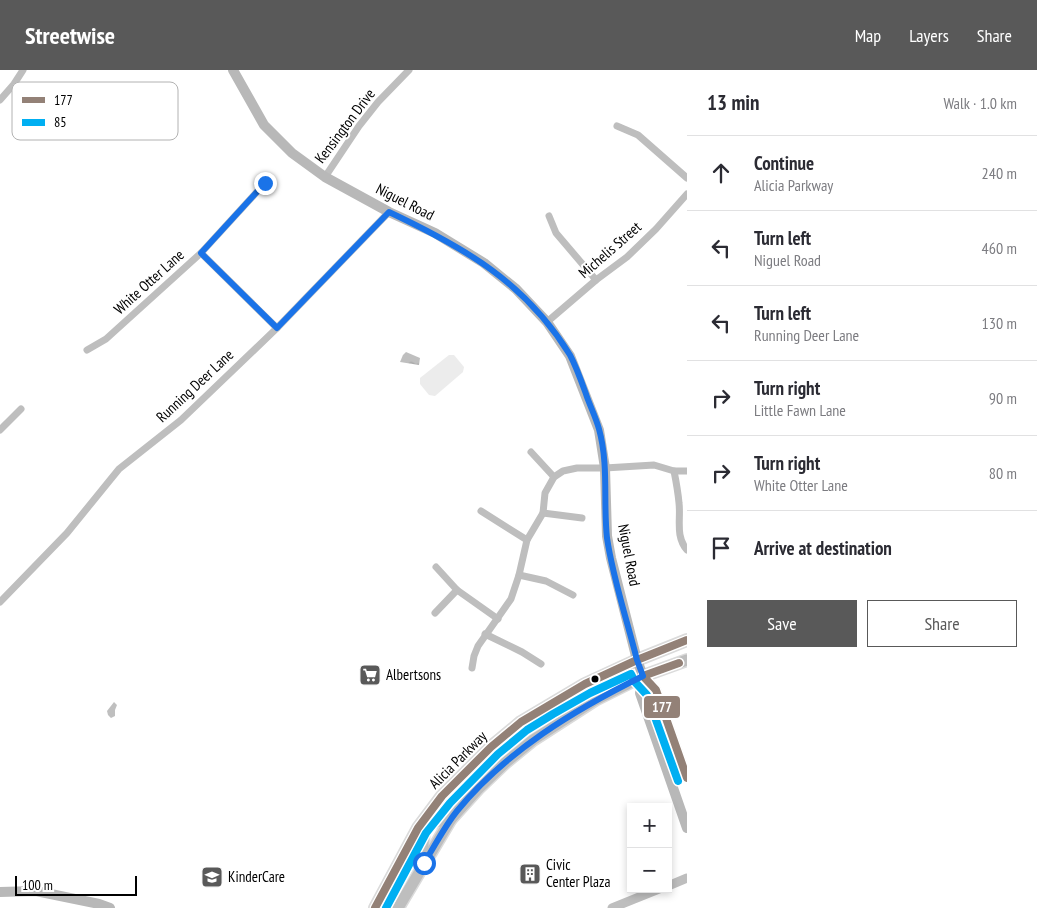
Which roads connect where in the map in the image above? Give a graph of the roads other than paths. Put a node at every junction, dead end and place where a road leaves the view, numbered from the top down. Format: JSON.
{"nodes":[{"id":1,"x":23,"y":70,"type":"edge"},
{"id":2,"x":233,"y":70,"type":"edge"},
{"id":3,"x":409,"y":70,"type":"edge"},
{"id":4,"x":15,"y":82,"type":"edge"},
{"id":5,"x":12,"y":86,"type":"edge"},
{"id":6,"x":0,"y":100,"type":"edge"},
{"id":7,"x":617,"y":126,"type":"dead end"},
{"id":8,"x":325,"y":177,"type":"junction"},
{"id":9,"x":687,"y":178,"type":"edge"},
{"id":10,"x":265,"y":183,"type":"dead end"},
{"id":11,"x":687,"y":194,"type":"edge"},
{"id":12,"x":389,"y":212,"type":"junction"},
{"id":13,"x":549,"y":216,"type":"dead end"},
{"id":14,"x":201,"y":253,"type":"junction"},
{"id":15,"x":596,"y":280,"type":"junction"},
{"id":16,"x":547,"y":322,"type":"junction"},
{"id":17,"x":277,"y":328,"type":"junction"},
{"id":18,"x":87,"y":350,"type":"dead end"},
{"id":19,"x":21,"y":409,"type":"dead end"},
{"id":20,"x":0,"y":430,"type":"edge"},
{"id":21,"x":531,"y":452,"type":"dead end"},
{"id":22,"x":605,"y":468,"type":"junction"},
{"id":23,"x":674,"y":471,"type":"junction"},
{"id":24,"x":687,"y":471,"type":"edge"},
{"id":25,"x":554,"y":476,"type":"junction"},
{"id":26,"x":481,"y":511,"type":"dead end"},
{"id":27,"x":542,"y":513,"type":"junction"},
{"id":28,"x":582,"y":518,"type":"dead end"},
{"id":29,"x":527,"y":540,"type":"junction"},
{"id":30,"x":687,"y":550,"type":"edge"},
{"id":31,"x":436,"y":568,"type":"dead end"},
{"id":32,"x":519,"y":575,"type":"junction"},
{"id":33,"x":457,"y":590,"type":"junction"},
{"id":34,"x":573,"y":595,"type":"dead end"},
{"id":35,"x":0,"y":602,"type":"edge"},
{"id":36,"x":435,"y":613,"type":"dead end"},
{"id":37,"x":498,"y":619,"type":"junction"},
{"id":38,"x":485,"y":634,"type":"junction"},
{"id":39,"x":687,"y":640,"type":"edge"},
{"id":40,"x":637,"y":660,"type":"junction"},
{"id":41,"x":687,"y":660,"type":"edge"},
{"id":42,"x":541,"y":664,"type":"dead end"},
{"id":43,"x":472,"y":668,"type":"dead end"},
{"id":44,"x":643,"y":676,"type":"junction"},
{"id":45,"x":687,"y":778,"type":"edge"},
{"id":46,"x":451,"y":819,"type":"junction"},
{"id":47,"x":422,"y":825,"type":"junction"},
{"id":48,"x":687,"y":828,"type":"edge"},
{"id":49,"x":424,"y":863,"type":"junction"},
{"id":50,"x":687,"y":878,"type":"edge"},
{"id":51,"x":672,"y":884,"type":"edge"},
{"id":52,"x":0,"y":892,"type":"edge"},
{"id":53,"x":649,"y":893,"type":"edge"},
{"id":54,"x":110,"y":908,"type":"edge"},
{"id":55,"x":375,"y":908,"type":"edge"},
{"id":56,"x":398,"y":908,"type":"edge"},
{"id":57,"x":612,"y":908,"type":"edge"}],
"edges":[{"from":1,"to":4,"type":"street"},
{"from":2,"to":8,"type":"main road","name":"Niguel Road"},
{"from":3,"to":8,"type":"street","name":"Kensington Drive"},
{"from":5,"to":6,"type":"street"},
{"from":7,"to":9,"type":"street"},
{"from":8,"to":12,"type":"main road","name":"Niguel Road"},
{"from":10,"to":14,"type":"street","name":"White Otter Lane"},
{"from":11,"to":15,"type":"street","name":"Michelis Street"},
{"from":12,"to":16,"type":"main road","name":"Niguel Road"},
{"from":12,"to":17,"type":"street","name":"Running Deer Lane"},
{"from":13,"to":15,"type":"street"},
{"from":14,"to":17,"type":"street"},
{"from":14,"to":18,"type":"street","name":"White Otter Lane"},
{"from":15,"to":16,"type":"street","name":"Michelis Street"},
{"from":16,"to":22,"type":"main road","name":"Niguel Road"},
{"from":17,"to":35,"type":"street","name":"Running Deer Lane"},
{"from":19,"to":20,"type":"street"},
{"from":21,"to":25,"type":"street"},
{"from":22,"to":23,"type":"street"},
{"from":22,"to":25,"type":"street"},
{"from":22,"to":40,"type":"main road","name":"Niguel Road"},
{"from":23,"to":24,"type":"street"},
{"from":23,"to":30,"type":"street"},
{"from":25,"to":27,"type":"street"},
{"from":26,"to":29,"type":"street"},
{"from":27,"to":28,"type":"street"},
{"from":27,"to":29,"type":"street"},
{"from":29,"to":32,"type":"street"},
{"from":31,"to":33,"type":"street"},
{"from":32,"to":34,"type":"street"},
{"from":32,"to":37,"type":"street"},
{"from":33,"to":36,"type":"street"},
{"from":33,"to":37,"type":"street"},
{"from":37,"to":38,"type":"street"},
{"from":38,"to":42,"type":"street"},
{"from":38,"to":43,"type":"street"},
{"from":39,"to":40,"type":"main road","name":"Alicia Parkway"},
{"from":40,"to":44,"type":"main road","name":"Niguel Road"},
{"from":40,"to":47,"type":"main road","name":"Alicia Parkway"},
{"from":41,"to":44,"type":"main road"},
{"from":44,"to":45,"type":"main road","name":"Niguel Road"},
{"from":44,"to":46,"type":"main road"},
{"from":44,"to":48,"type":"main road","name":"Niguel Road"},
{"from":46,"to":47,"type":"main road"},
{"from":46,"to":49,"type":"main road"},
{"from":47,"to":49,"type":"main road"},
{"from":47,"to":55,"type":"main road","name":"Alicia Parkway"},
{"from":49,"to":56,"type":"main road"},
{"from":50,"to":51,"type":"street"},
{"from":52,"to":54,"type":"main road"},
{"from":53,"to":57,"type":"street"}]}
